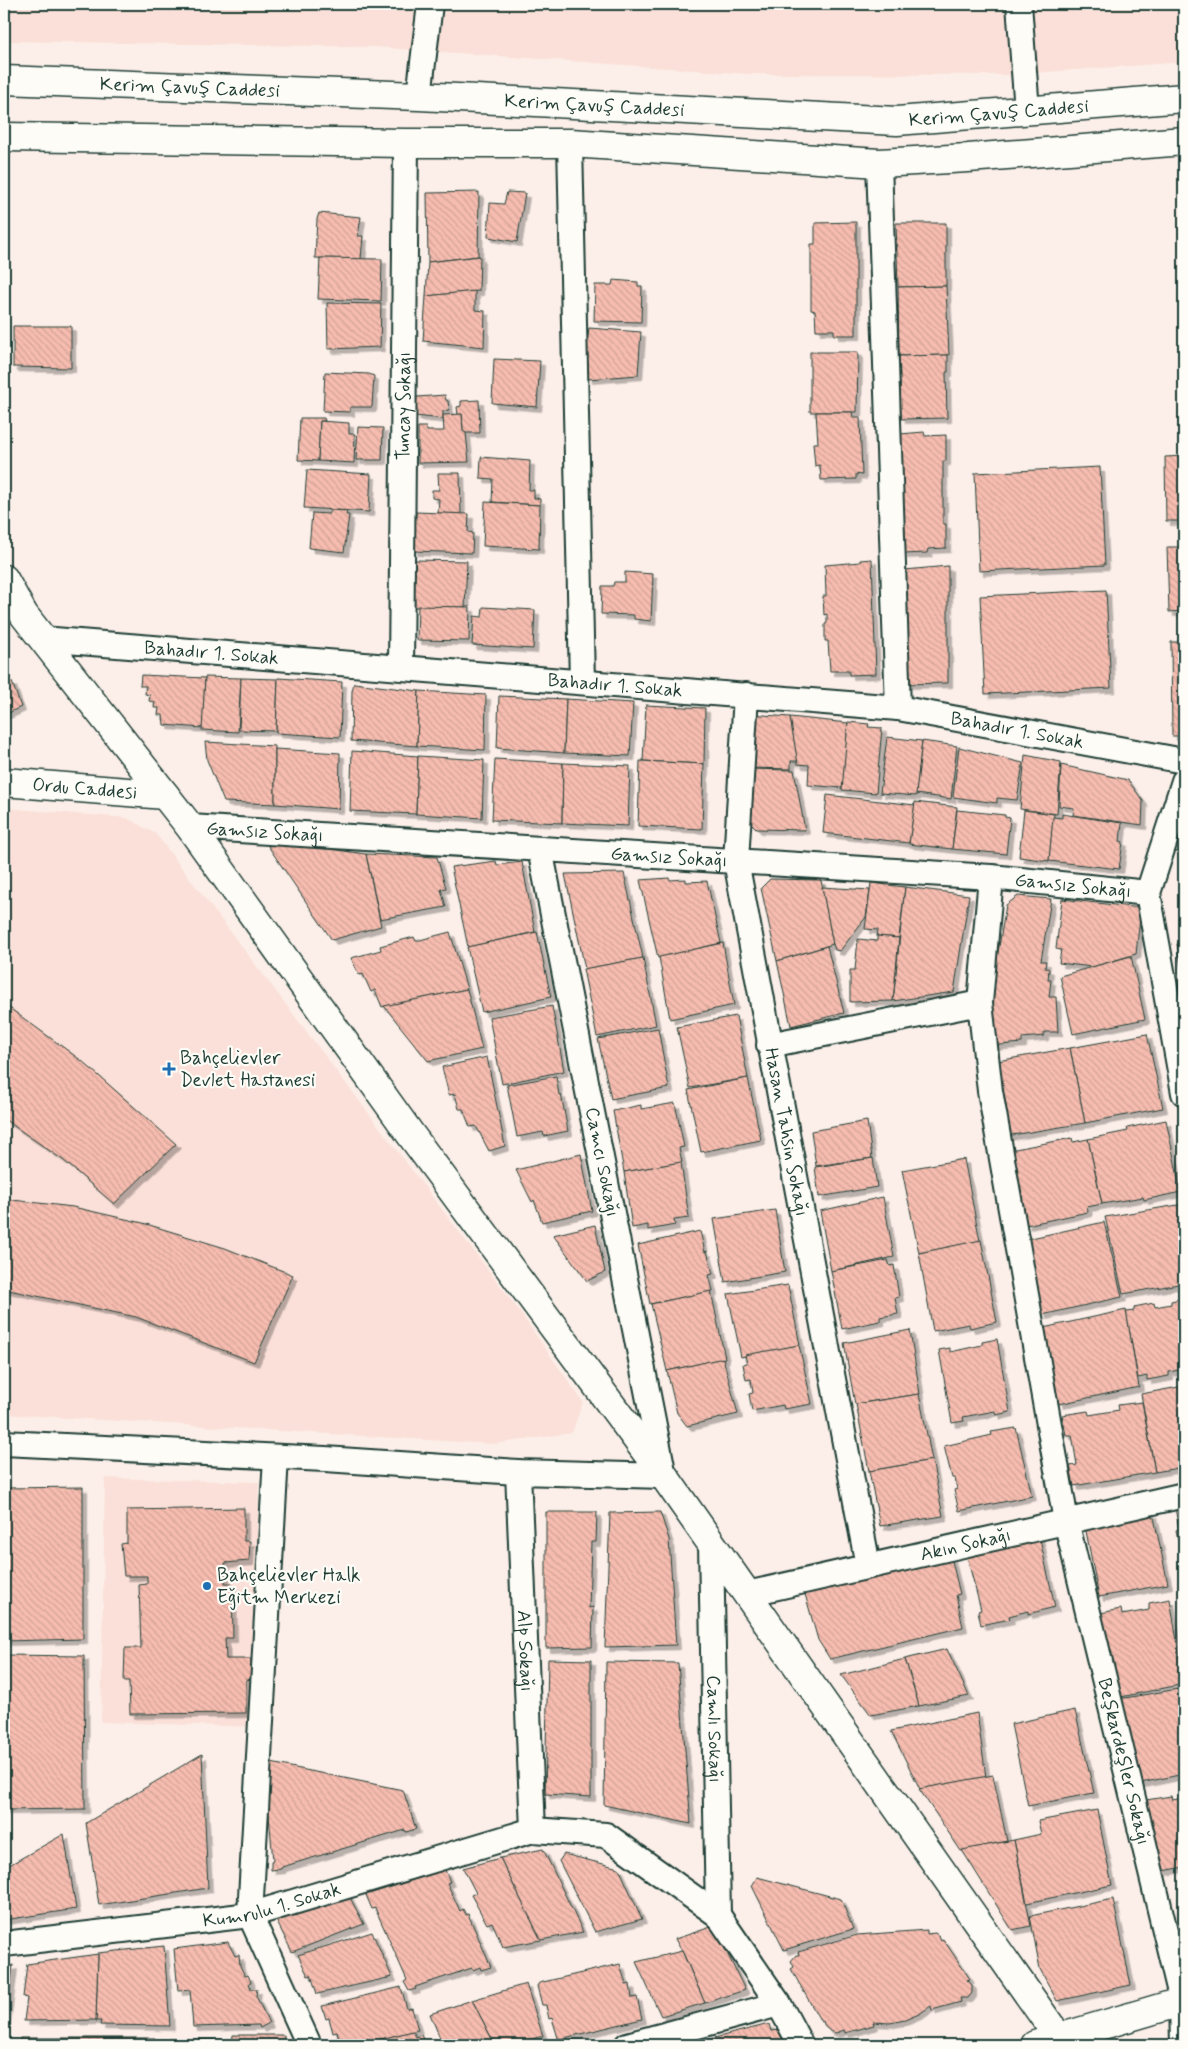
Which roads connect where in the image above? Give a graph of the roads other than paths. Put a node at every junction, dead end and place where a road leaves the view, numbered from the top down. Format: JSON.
{"nodes":[{"id":1,"x":430,"y":4,"type":"edge"},
{"id":2,"x":1019,"y":4,"type":"edge"},
{"id":3,"x":4,"y":80,"type":"edge"},
{"id":4,"x":419,"y":96,"type":"junction"},
{"id":5,"x":1184,"y":98,"type":"edge"},
{"id":6,"x":1027,"y":111,"type":"junction"},
{"id":7,"x":4,"y":137,"type":"edge"},
{"id":8,"x":1184,"y":141,"type":"edge"},
{"id":9,"x":406,"y":143,"type":"junction"},
{"id":10,"x":570,"y":144,"type":"junction"},
{"id":11,"x":879,"y":163,"type":"junction"},
{"id":12,"x":4,"y":579,"type":"edge"},
{"id":13,"x":42,"y":639,"type":"junction"},
{"id":14,"x":401,"y":667,"type":"junction"},
{"id":15,"x":582,"y":682,"type":"junction"},
{"id":16,"x":746,"y":695,"type":"junction"},
{"id":17,"x":898,"y":708,"type":"junction"},
{"id":18,"x":1184,"y":761,"type":"edge"},
{"id":19,"x":1184,"y":781,"type":"edge"},
{"id":20,"x":4,"y":782,"type":"edge"},
{"id":21,"x":165,"y":795,"type":"junction"},
{"id":22,"x":190,"y":826,"type":"junction"},
{"id":23,"x":540,"y":849,"type":"junction"},
{"id":24,"x":736,"y":861,"type":"junction"},
{"id":25,"x":991,"y":877,"type":"junction"},
{"id":26,"x":1148,"y":893,"type":"junction"},
{"id":27,"x":980,"y":1003,"type":"junction"},
{"id":28,"x":769,"y":1045,"type":"junction"},
{"id":29,"x":1184,"y":1093,"type":"edge"},
{"id":30,"x":4,"y":1443,"type":"edge"},
{"id":31,"x":276,"y":1457,"type":"junction"},
{"id":32,"x":518,"y":1472,"type":"junction"},
{"id":33,"x":664,"y":1476,"type":"junction"},
{"id":34,"x":1184,"y":1495,"type":"edge"},
{"id":35,"x":1066,"y":1521,"type":"junction"},
{"id":36,"x":711,"y":1544,"type":"junction"},
{"id":37,"x":868,"y":1566,"type":"junction"},
{"id":38,"x":746,"y":1594,"type":"junction"},
{"id":39,"x":533,"y":1830,"type":"junction"},
{"id":40,"x":250,"y":1914,"type":"junction"},
{"id":41,"x":718,"y":1915,"type":"junction"},
{"id":42,"x":4,"y":1944,"type":"edge"},
{"id":43,"x":1183,"y":2001,"type":"edge"},
{"id":44,"x":778,"y":2004,"type":"junction"},
{"id":45,"x":1047,"y":2042,"type":"edge"},
{"id":46,"x":309,"y":2045,"type":"edge"},
{"id":47,"x":627,"y":2045,"type":"edge"},
{"id":48,"x":802,"y":2045,"type":"edge"},
{"id":49,"x":1183,"y":2045,"type":"edge"}],
"edges":[{"from":1,"to":4,"type":"street"},
{"from":2,"to":6,"type":"street"},
{"from":3,"to":4,"type":"main road","name":"Kerim Çavuş Caddesi"},
{"from":4,"to":6,"type":"main road","name":"Kerim Çavuş Caddesi"},
{"from":5,"to":6,"type":"main road","name":"Kerim Çavuş Caddesi"},
{"from":7,"to":9,"type":"main road"},
{"from":8,"to":11,"type":"main road"},
{"from":9,"to":10,"type":"main road"},
{"from":9,"to":14,"type":"street","name":"Tuncay Sokağı"},
{"from":10,"to":11,"type":"main road"},
{"from":10,"to":15,"type":"street"},
{"from":11,"to":17,"type":"street"},
{"from":12,"to":13,"type":"main road"},
{"from":13,"to":14,"type":"street","name":"Bahadır 1. Sokak"},
{"from":13,"to":21,"type":"main road"},
{"from":14,"to":15,"type":"street","name":"Bahadır 1. Sokak"},
{"from":15,"to":16,"type":"street","name":"Bahadır 1. Sokak"},
{"from":16,"to":17,"type":"street","name":"Bahadır 1. Sokak"},
{"from":16,"to":24,"type":"street","name":"Hasan Tahsin Sokağı"},
{"from":17,"to":18,"type":"street","name":"Bahadır 1. Sokak"},
{"from":19,"to":26,"type":"street"},
{"from":20,"to":21,"type":"main road","name":"Ordu Caddesi"},
{"from":21,"to":22,"type":"main road"},
{"from":22,"to":23,"type":"street","name":"Gamsız Sokağı"},
{"from":22,"to":33,"type":"main road"},
{"from":23,"to":24,"type":"street","name":"Gamsız Sokağı"},
{"from":23,"to":33,"type":"street","name":"Camcı Sokağı"},
{"from":24,"to":25,"type":"street","name":"Gamsız Sokağı"},
{"from":24,"to":28,"type":"street","name":"Hasan Tahsin Sokağı"},
{"from":25,"to":26,"type":"street","name":"Gamsız Sokağı"},
{"from":25,"to":27,"type":"street","name":"Beşkardeşler Sokağı"},
{"from":26,"to":29,"type":"street"},
{"from":27,"to":28,"type":"street"},
{"from":27,"to":35,"type":"street","name":"Beşkardeşler Sokağı"},
{"from":28,"to":37,"type":"street","name":"Hasan Tahsin Sokağı"},
{"from":30,"to":31,"type":"street"},
{"from":31,"to":32,"type":"street"},
{"from":31,"to":40,"type":"street"},
{"from":32,"to":33,"type":"street"},
{"from":32,"to":39,"type":"street","name":"Alp Sokağı"},
{"from":33,"to":36,"type":"main road"},
{"from":34,"to":35,"type":"street","name":"Akın Sokağı"},
{"from":35,"to":37,"type":"street","name":"Akın Sokağı"},
{"from":35,"to":43,"type":"street","name":"Beşkardeşler Sokağı"},
{"from":36,"to":38,"type":"main road"},
{"from":36,"to":41,"type":"street","name":"Camlı Sokağı"},
{"from":37,"to":38,"type":"street","name":"Akın Sokağı"},
{"from":38,"to":45,"type":"main road"},
{"from":39,"to":40,"type":"street","name":"Kumrulu 1. Sokak"},
{"from":39,"to":41,"type":"street"},
{"from":40,"to":42,"type":"street","name":"Kumrulu 1. Sokak"},
{"from":40,"to":46,"type":"street"},
{"from":41,"to":44,"type":"street"},
{"from":43,"to":45,"type":"main road"},
{"from":43,"to":49,"type":"street","name":"Beşkardeşler Sokağı"},
{"from":44,"to":47,"type":"street"},
{"from":44,"to":48,"type":"street"}]}
